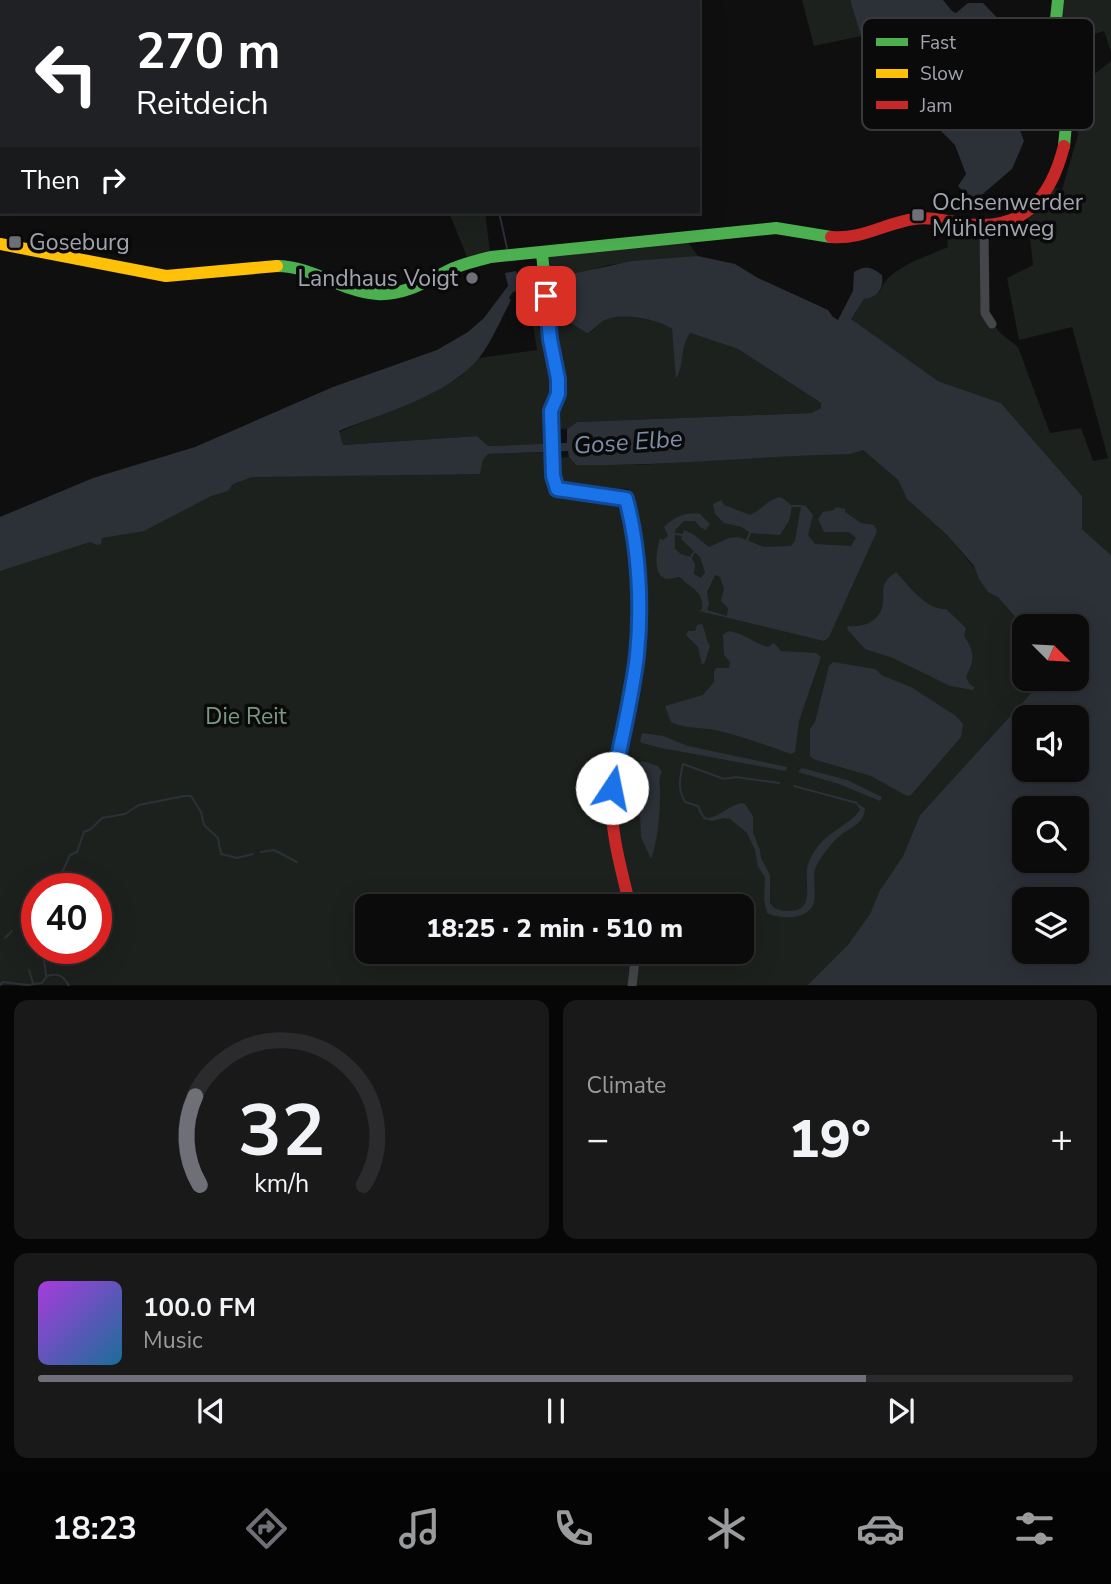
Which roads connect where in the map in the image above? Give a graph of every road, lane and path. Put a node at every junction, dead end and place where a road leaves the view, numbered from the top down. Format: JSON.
{"nodes":[{"id":1,"x":1058,"y":0,"type":"edge"},
{"id":2,"x":1056,"y":18,"type":"edge"},
{"id":3,"x":1067,"y":130,"type":"edge"},
{"id":4,"x":984,"y":225,"type":"junction"},
{"id":5,"x":0,"y":244,"type":"edge"},
{"id":6,"x":542,"y":253,"type":"junction"},
{"id":7,"x":992,"y":324,"type":"dead end"},
{"id":8,"x":627,"y":894,"type":"edge"},
{"id":9,"x":635,"y":964,"type":"edge"},
{"id":10,"x":632,"y":985,"type":"edge"}],
"edges":[{"from":1,"to":2,"type":"street"},
{"from":3,"to":4,"type":"street"},
{"from":4,"to":6,"type":"street"},
{"from":4,"to":7,"type":"street"},
{"from":5,"to":6,"type":"street"},
{"from":6,"to":8,"type":"street"},
{"from":9,"to":10,"type":"street"}]}
